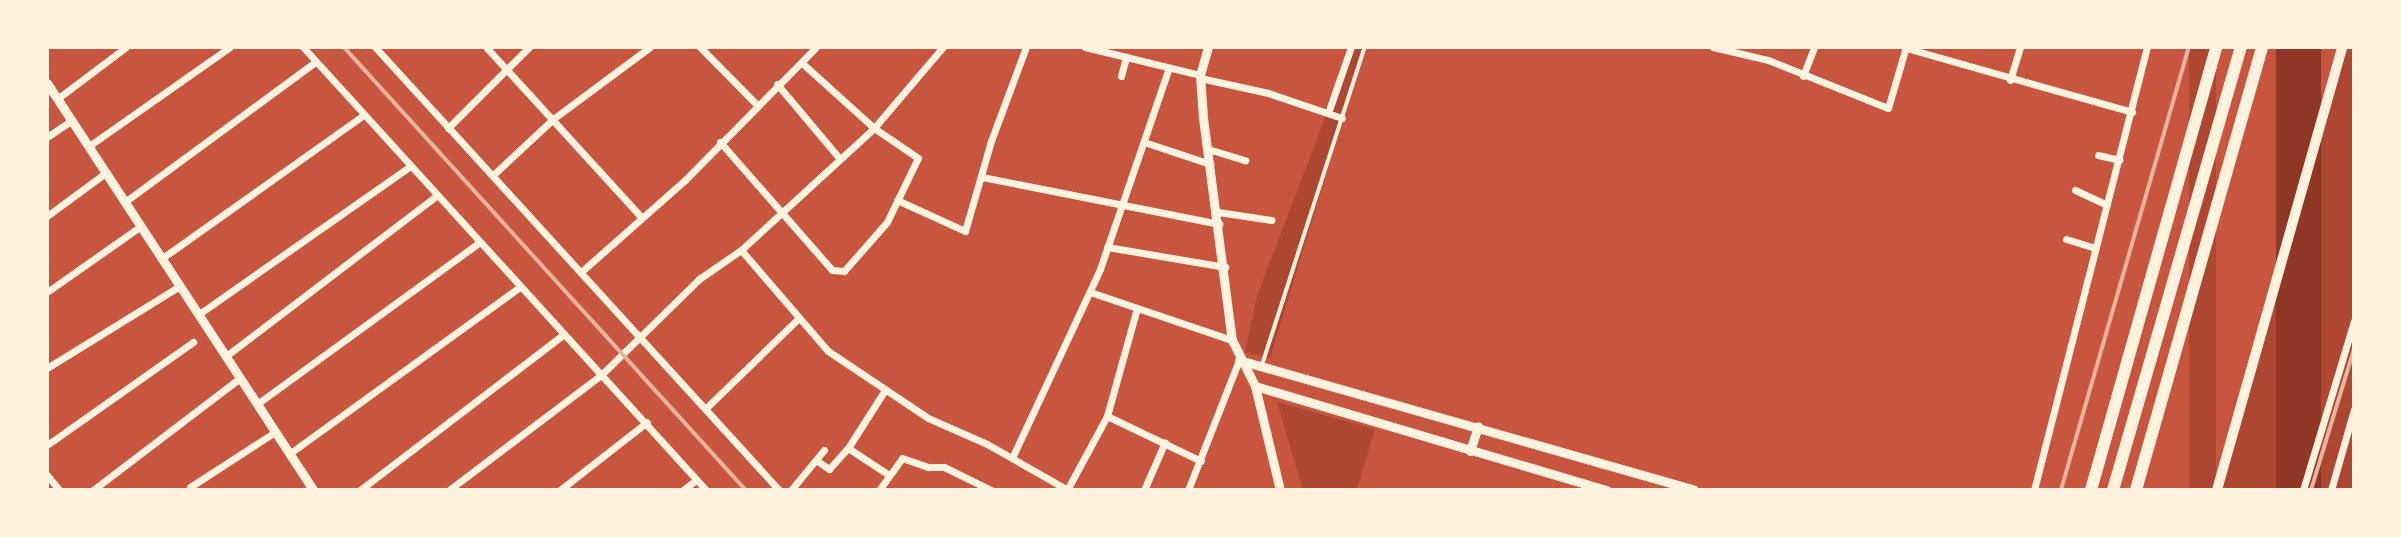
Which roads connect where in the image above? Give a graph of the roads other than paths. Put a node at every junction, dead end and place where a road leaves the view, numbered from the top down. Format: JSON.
{"nodes":[{"id":1,"x":126,"y":47,"type":"edge"},
{"id":2,"x":230,"y":47,"type":"edge"},
{"id":3,"x":303,"y":47,"type":"edge"},
{"id":4,"x":486,"y":47,"type":"edge"},
{"id":5,"x":529,"y":47,"type":"edge"},
{"id":6,"x":650,"y":47,"type":"edge"},
{"id":7,"x":700,"y":47,"type":"edge"},
{"id":8,"x":816,"y":47,"type":"edge"},
{"id":9,"x":943,"y":47,"type":"edge"},
{"id":10,"x":1027,"y":47,"type":"edge"},
{"id":11,"x":1085,"y":47,"type":"edge"},
{"id":12,"x":1131,"y":47,"type":"edge"},
{"id":13,"x":1208,"y":47,"type":"edge"},
{"id":14,"x":1351,"y":47,"type":"edge"},
{"id":15,"x":1365,"y":47,"type":"edge"},
{"id":16,"x":1713,"y":47,"type":"edge"},
{"id":17,"x":1814,"y":47,"type":"edge"},
{"id":18,"x":2020,"y":47,"type":"edge"},
{"id":19,"x":2147,"y":47,"type":"edge"},
{"id":20,"x":2216,"y":47,"type":"edge"},
{"id":21,"x":2238,"y":47,"type":"edge"},
{"id":22,"x":2262,"y":47,"type":"edge"},
{"id":23,"x":2342,"y":47,"type":"edge"},
{"id":24,"x":376,"y":48,"type":"edge"},
{"id":25,"x":1906,"y":48,"type":"edge"},
{"id":26,"x":1127,"y":57,"type":"junction"},
{"id":27,"x":315,"y":62,"type":"junction"},
{"id":28,"x":801,"y":62,"type":"junction"},
{"id":29,"x":1169,"y":67,"type":"junction"},
{"id":30,"x":505,"y":69,"type":"junction"},
{"id":31,"x":1121,"y":76,"type":"dead end"},
{"id":32,"x":1803,"y":76,"type":"junction"},
{"id":33,"x":1200,"y":77,"type":"junction"},
{"id":34,"x":2010,"y":80,"type":"junction"},
{"id":35,"x":47,"y":83,"type":"edge"},
{"id":36,"x":778,"y":84,"type":"junction"},
{"id":37,"x":57,"y":99,"type":"junction"},
{"id":38,"x":756,"y":104,"type":"junction"},
{"id":39,"x":2132,"y":113,"type":"junction"},
{"id":40,"x":364,"y":115,"type":"junction"},
{"id":41,"x":1335,"y":116,"type":"junction"},
{"id":42,"x":553,"y":119,"type":"junction"},
{"id":43,"x":72,"y":120,"type":"junction"},
{"id":44,"x":448,"y":128,"type":"junction"},
{"id":45,"x":874,"y":128,"type":"junction"},
{"id":46,"x":47,"y":136,"type":"edge"},
{"id":47,"x":720,"y":142,"type":"junction"},
{"id":48,"x":1144,"y":142,"type":"junction"},
{"id":49,"x":89,"y":146,"type":"junction"},
{"id":50,"x":1208,"y":149,"type":"junction"},
{"id":51,"x":2098,"y":155,"type":"dead end"},
{"id":52,"x":840,"y":159,"type":"junction"},
{"id":53,"x":1245,"y":160,"type":"dead end"},
{"id":54,"x":2119,"y":160,"type":"junction"},
{"id":55,"x":1210,"y":164,"type":"junction"},
{"id":56,"x":410,"y":166,"type":"junction"},
{"id":57,"x":107,"y":172,"type":"junction"},
{"id":58,"x":493,"y":175,"type":"junction"},
{"id":59,"x":982,"y":177,"type":"junction"},
{"id":60,"x":2075,"y":190,"type":"dead end"},
{"id":61,"x":437,"y":195,"type":"junction"},
{"id":62,"x":897,"y":200,"type":"junction"},
{"id":63,"x":126,"y":201,"type":"junction"},
{"id":64,"x":1120,"y":202,"type":"junction"},
{"id":65,"x":2107,"y":205,"type":"junction"},
{"id":66,"x":1218,"y":212,"type":"junction"},
{"id":67,"x":780,"y":214,"type":"junction"},
{"id":68,"x":47,"y":216,"type":"edge"},
{"id":69,"x":642,"y":218,"type":"junction"},
{"id":70,"x":1271,"y":220,"type":"dead end"},
{"id":71,"x":1220,"y":224,"type":"junction"},
{"id":72,"x":141,"y":226,"type":"junction"},
{"id":73,"x":2066,"y":239,"type":"dead end"},
{"id":74,"x":479,"y":243,"type":"junction"},
{"id":75,"x":1107,"y":247,"type":"junction"},
{"id":76,"x":2096,"y":248,"type":"junction"},
{"id":77,"x":741,"y":250,"type":"junction"},
{"id":78,"x":162,"y":259,"type":"junction"},
{"id":79,"x":1225,"y":267,"type":"junction"},
{"id":80,"x":581,"y":272,"type":"junction"},
{"id":81,"x":180,"y":286,"type":"junction"},
{"id":82,"x":520,"y":287,"type":"junction"},
{"id":83,"x":47,"y":292,"type":"edge"},
{"id":84,"x":1090,"y":292,"type":"junction"},
{"id":85,"x":1137,"y":308,"type":"junction"},
{"id":86,"x":199,"y":314,"type":"junction"},
{"id":87,"x":799,"y":318,"type":"junction"},
{"id":88,"x":2354,"y":321,"type":"edge"},
{"id":89,"x":640,"y":333,"type":"junction"},
{"id":90,"x":564,"y":335,"type":"junction"},
{"id":91,"x":1232,"y":340,"type":"junction"},
{"id":92,"x":193,"y":342,"type":"dead end"},
{"id":93,"x":226,"y":356,"type":"junction"},
{"id":94,"x":1239,"y":360,"type":"junction"},
{"id":95,"x":1262,"y":366,"type":"junction"},
{"id":96,"x":47,"y":368,"type":"edge"},
{"id":97,"x":601,"y":375,"type":"junction"},
{"id":98,"x":240,"y":378,"type":"junction"},
{"id":99,"x":1255,"y":386,"type":"junction"},
{"id":100,"x":885,"y":390,"type":"junction"},
{"id":101,"x":257,"y":404,"type":"junction"},
{"id":102,"x":706,"y":408,"type":"junction"},
{"id":103,"x":2354,"y":409,"type":"edge"},
{"id":104,"x":1107,"y":416,"type":"junction"},
{"id":105,"x":647,"y":422,"type":"junction"},
{"id":106,"x":1478,"y":426,"type":"junction"},
{"id":107,"x":275,"y":432,"type":"junction"},
{"id":108,"x":1165,"y":442,"type":"junction"},
{"id":109,"x":47,"y":445,"type":"edge"},
{"id":110,"x":848,"y":448,"type":"junction"},
{"id":111,"x":824,"y":450,"type":"dead end"},
{"id":112,"x":1470,"y":451,"type":"junction"},
{"id":113,"x":289,"y":454,"type":"junction"},
{"id":114,"x":1012,"y":458,"type":"junction"},
{"id":115,"x":816,"y":460,"type":"junction"},
{"id":116,"x":1201,"y":461,"type":"junction"},
{"id":117,"x":47,"y":475,"type":"edge"},
{"id":118,"x":889,"y":475,"type":"junction"},
{"id":119,"x":696,"y":480,"type":"junction"},
{"id":120,"x":190,"y":487,"type":"dead end"},
{"id":121,"x":309,"y":488,"type":"edge"},
{"id":122,"x":59,"y":490,"type":"edge"},
{"id":123,"x":93,"y":490,"type":"edge"},
{"id":124,"x":360,"y":490,"type":"edge"},
{"id":125,"x":449,"y":490,"type":"edge"},
{"id":126,"x":560,"y":490,"type":"edge"},
{"id":127,"x":683,"y":490,"type":"edge"},
{"id":128,"x":705,"y":490,"type":"edge"},
{"id":129,"x":779,"y":490,"type":"edge"},
{"id":130,"x":792,"y":490,"type":"edge"},
{"id":131,"x":879,"y":490,"type":"edge"},
{"id":132,"x":991,"y":490,"type":"edge"},
{"id":133,"x":1067,"y":490,"type":"edge"},
{"id":134,"x":1144,"y":490,"type":"edge"},
{"id":135,"x":1188,"y":490,"type":"edge"},
{"id":136,"x":1280,"y":490,"type":"edge"},
{"id":137,"x":1607,"y":490,"type":"edge"},
{"id":138,"x":1694,"y":490,"type":"edge"},
{"id":139,"x":2034,"y":490,"type":"edge"},
{"id":140,"x":2091,"y":490,"type":"edge"},
{"id":141,"x":2111,"y":490,"type":"edge"},
{"id":142,"x":2136,"y":490,"type":"edge"},
{"id":143,"x":2217,"y":490,"type":"edge"},
{"id":144,"x":2303,"y":490,"type":"edge"},
{"id":145,"x":2330,"y":490,"type":"edge"}],
"edges":[{"from":1,"to":37,"type":"street"},
{"from":2,"to":49,"type":"street"},
{"from":3,"to":27,"type":"street"},
{"from":4,"to":30,"type":"street"},
{"from":5,"to":30,"type":"street"},
{"from":6,"to":42,"type":"street"},
{"from":7,"to":38,"type":"street"},
{"from":8,"to":28,"type":"street"},
{"from":9,"to":45,"type":"street"},
{"from":10,"to":59,"type":"street"},
{"from":11,"to":26,"type":"street"},
{"from":12,"to":26,"type":"street"},
{"from":13,"to":33,"type":"street"},
{"from":14,"to":41,"type":"street"},
{"from":15,"to":41,"type":"lane"},
{"from":16,"to":32,"type":"street"},
{"from":17,"to":32,"type":"street"},
{"from":18,"to":34,"type":"street"},
{"from":19,"to":39,"type":"street"},
{"from":20,"to":140,"type":"highway"},
{"from":21,"to":141,"type":"highway"},
{"from":22,"to":142,"type":"highway"},
{"from":23,"to":143,"type":"main road"},
{"from":24,"to":44,"type":"street"},
{"from":25,"to":32,"type":"street"},
{"from":25,"to":34,"type":"street"},
{"from":26,"to":29,"type":"street"},
{"from":26,"to":31,"type":"street"},
{"from":27,"to":40,"type":"street"},
{"from":27,"to":63,"type":"street"},
{"from":28,"to":36,"type":"street"},
{"from":28,"to":45,"type":"street"},
{"from":29,"to":33,"type":"street"},
{"from":29,"to":48,"type":"street"},
{"from":30,"to":42,"type":"street"},
{"from":30,"to":44,"type":"street"},
{"from":33,"to":41,"type":"street"},
{"from":33,"to":50,"type":"street"},
{"from":34,"to":39,"type":"street"},
{"from":35,"to":37,"type":"street"},
{"from":36,"to":38,"type":"street"},
{"from":36,"to":52,"type":"street"},
{"from":37,"to":43,"type":"street"},
{"from":38,"to":47,"type":"street"},
{"from":39,"to":54,"type":"street"},
{"from":40,"to":56,"type":"street"},
{"from":40,"to":78,"type":"street"},
{"from":41,"to":95,"type":"lane"},
{"from":42,"to":58,"type":"street"},
{"from":42,"to":69,"type":"street"},
{"from":43,"to":46,"type":"street"},
{"from":43,"to":49,"type":"street"},
{"from":44,"to":58,"type":"street"},
{"from":45,"to":52,"type":"street"},
{"from":45,"to":62,"type":"street"},
{"from":47,"to":67,"type":"street"},
{"from":47,"to":69,"type":"street"},
{"from":48,"to":55,"type":"street"},
{"from":48,"to":64,"type":"street"},
{"from":49,"to":57,"type":"street"},
{"from":50,"to":53,"type":"street"},
{"from":50,"to":55,"type":"street"},
{"from":51,"to":54,"type":"street"},
{"from":52,"to":67,"type":"street"},
{"from":54,"to":65,"type":"street"},
{"from":55,"to":66,"type":"street"},
{"from":56,"to":61,"type":"street"},
{"from":56,"to":86,"type":"street"},
{"from":57,"to":63,"type":"street"},
{"from":57,"to":68,"type":"street"},
{"from":58,"to":80,"type":"street"},
{"from":59,"to":62,"type":"street"},
{"from":59,"to":64,"type":"street"},
{"from":60,"to":65,"type":"street"},
{"from":61,"to":74,"type":"street"},
{"from":61,"to":93,"type":"street"},
{"from":62,"to":67,"type":"street"},
{"from":63,"to":72,"type":"street"},
{"from":64,"to":71,"type":"street"},
{"from":64,"to":75,"type":"street"},
{"from":65,"to":76,"type":"street"},
{"from":66,"to":70,"type":"street"},
{"from":66,"to":71,"type":"street"},
{"from":67,"to":77,"type":"street"},
{"from":69,"to":80,"type":"street"},
{"from":71,"to":79,"type":"street"},
{"from":72,"to":78,"type":"street"},
{"from":72,"to":83,"type":"street"},
{"from":73,"to":76,"type":"street"},
{"from":74,"to":82,"type":"street"},
{"from":74,"to":101,"type":"street"},
{"from":75,"to":79,"type":"street"},
{"from":75,"to":84,"type":"street"},
{"from":76,"to":139,"type":"street"},
{"from":77,"to":87,"type":"street"},
{"from":77,"to":89,"type":"street"},
{"from":78,"to":81,"type":"street"},
{"from":79,"to":91,"type":"street"},
{"from":80,"to":89,"type":"street"},
{"from":81,"to":86,"type":"street"},
{"from":81,"to":96,"type":"street"},
{"from":82,"to":90,"type":"street"},
{"from":82,"to":113,"type":"street"},
{"from":84,"to":85,"type":"street"},
{"from":84,"to":114,"type":"street"},
{"from":85,"to":91,"type":"street"},
{"from":85,"to":104,"type":"street"},
{"from":86,"to":93,"type":"street"},
{"from":87,"to":100,"type":"street"},
{"from":87,"to":102,"type":"street"},
{"from":88,"to":144,"type":"street"},
{"from":89,"to":97,"type":"street"},
{"from":89,"to":102,"type":"street"},
{"from":90,"to":97,"type":"street"},
{"from":90,"to":124,"type":"street"},
{"from":91,"to":94,"type":"street"},
{"from":92,"to":109,"type":"street"},
{"from":93,"to":98,"type":"street"},
{"from":94,"to":95,"type":"street"},
{"from":94,"to":99,"type":"street"},
{"from":94,"to":116,"type":"street"},
{"from":95,"to":106,"type":"street"},
{"from":97,"to":105,"type":"street"},
{"from":97,"to":125,"type":"street"},
{"from":98,"to":101,"type":"street"},
{"from":98,"to":123,"type":"street"},
{"from":99,"to":112,"type":"street"},
{"from":99,"to":136,"type":"street"},
{"from":100,"to":110,"type":"street"},
{"from":100,"to":114,"type":"street"},
{"from":101,"to":107,"type":"street"},
{"from":102,"to":129,"type":"street"},
{"from":103,"to":145,"type":"street"},
{"from":104,"to":108,"type":"street"},
{"from":104,"to":133,"type":"street"},
{"from":105,"to":119,"type":"street"},
{"from":105,"to":126,"type":"street"},
{"from":106,"to":112,"type":"street"},
{"from":106,"to":138,"type":"street"},
{"from":107,"to":113,"type":"street"},
{"from":107,"to":120,"type":"street"},
{"from":108,"to":116,"type":"street"},
{"from":108,"to":134,"type":"street"},
{"from":110,"to":115,"type":"street"},
{"from":110,"to":118,"type":"street"},
{"from":111,"to":115,"type":"street"},
{"from":112,"to":137,"type":"street"},
{"from":113,"to":121,"type":"street"},
{"from":114,"to":133,"type":"street"},
{"from":115,"to":130,"type":"street"},
{"from":116,"to":135,"type":"street"},
{"from":117,"to":122,"type":"street"},
{"from":118,"to":131,"type":"street"},
{"from":118,"to":132,"type":"street"},
{"from":119,"to":127,"type":"street"},
{"from":119,"to":128,"type":"street"}]}
